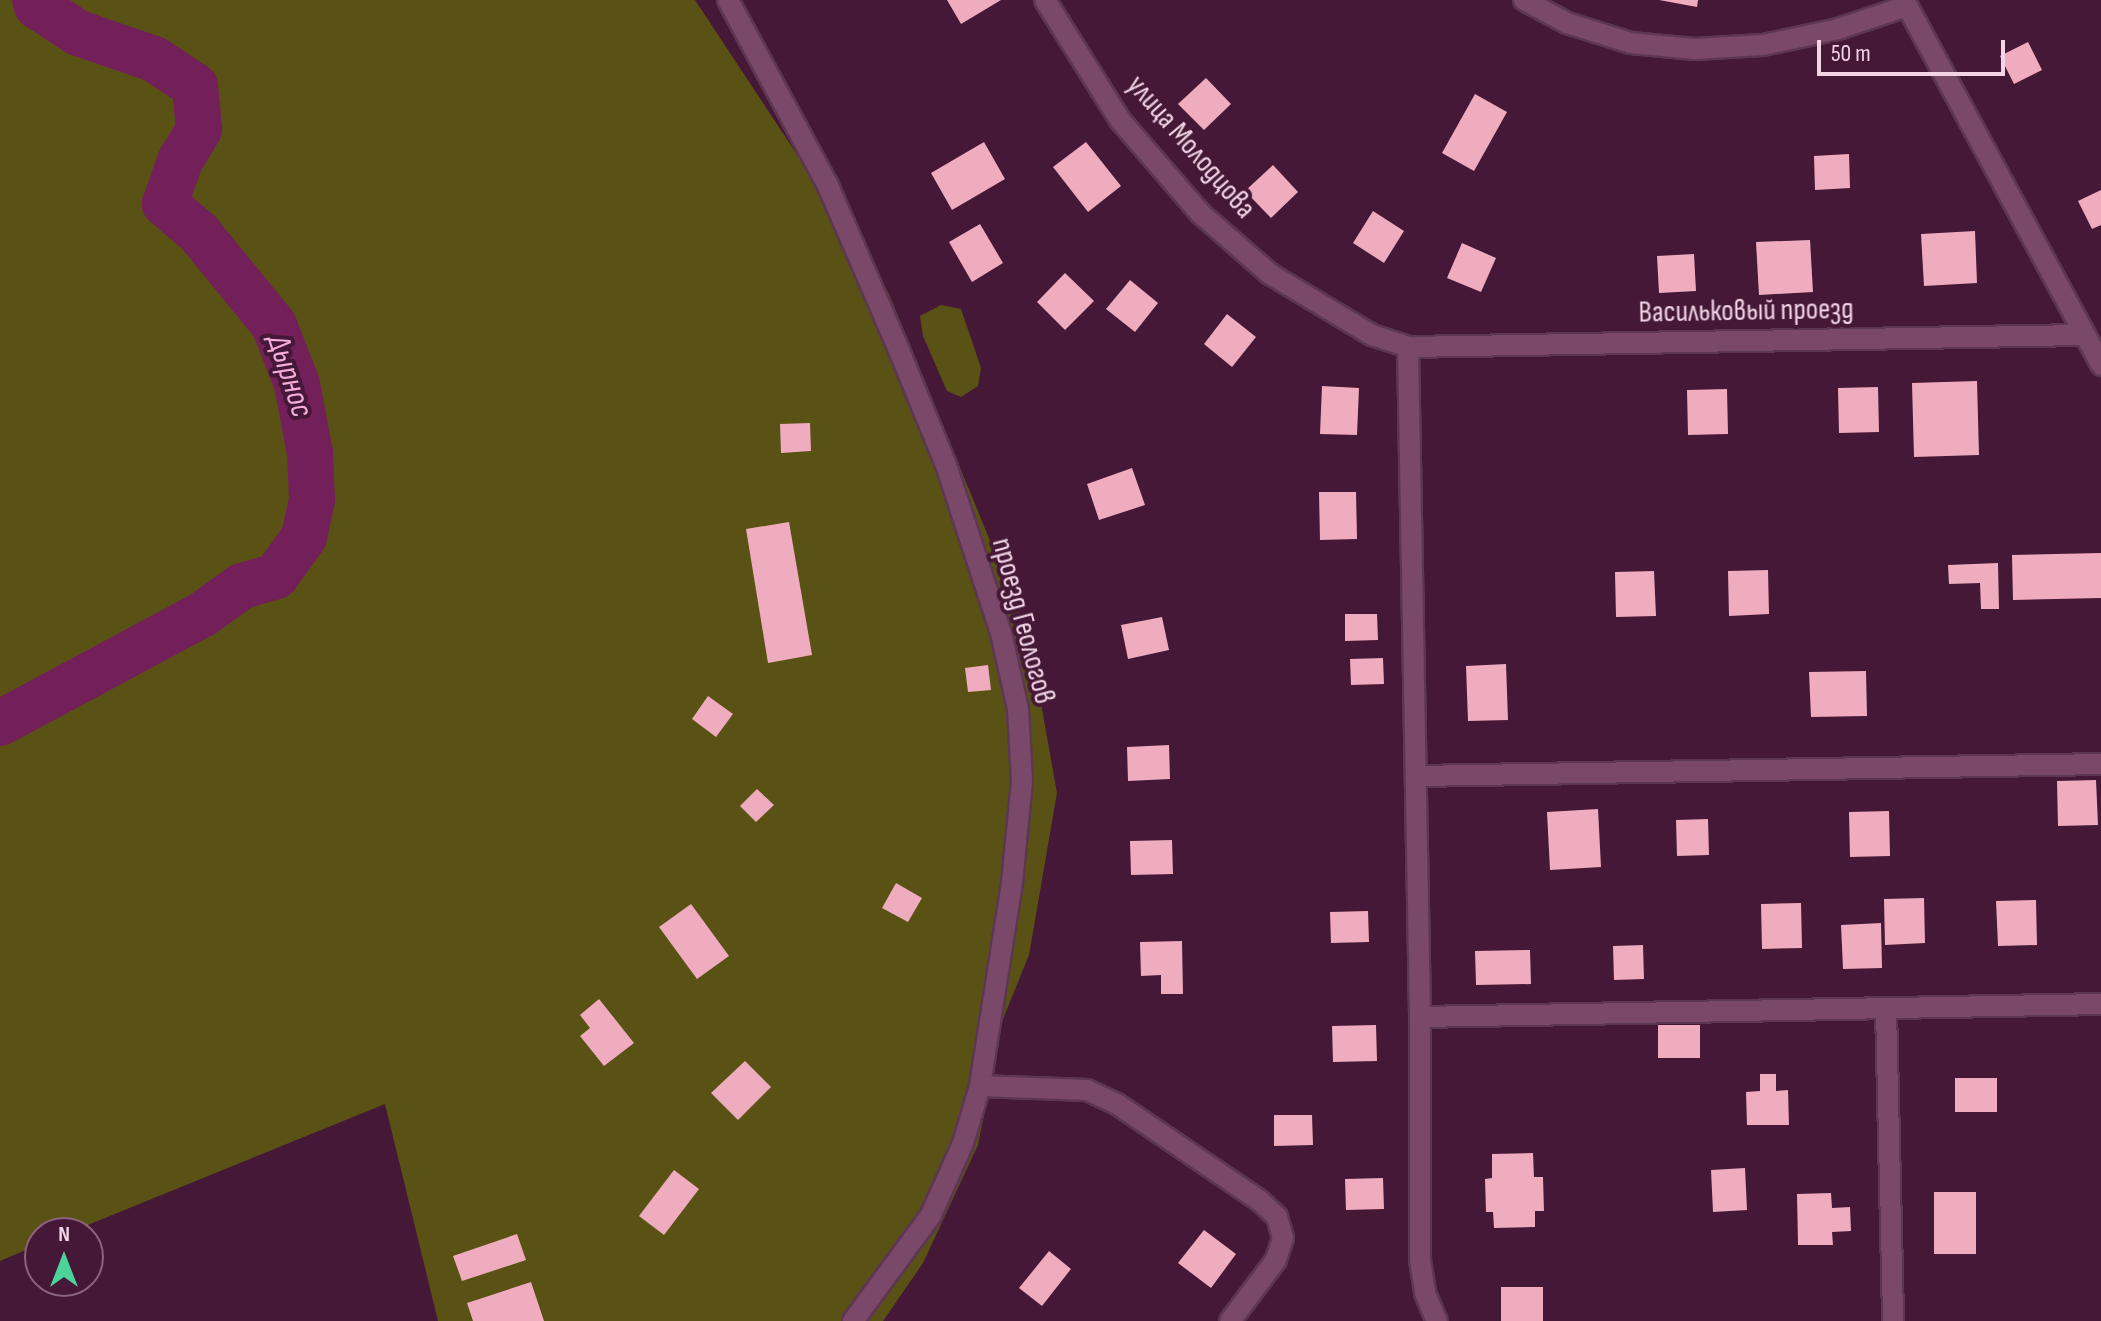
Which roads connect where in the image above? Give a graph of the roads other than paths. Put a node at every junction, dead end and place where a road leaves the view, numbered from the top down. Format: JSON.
{"nodes":[{"id":1,"x":728,"y":0,"type":"edge"},
{"id":2,"x":1045,"y":0,"type":"edge"},
{"id":3,"x":1524,"y":0,"type":"edge"},
{"id":4,"x":1905,"y":3,"type":"edge"},
{"id":5,"x":2085,"y":335,"type":"junction"},
{"id":6,"x":1408,"y":347,"type":"junction"},
{"id":7,"x":2101,"y":365,"type":"edge"},
{"id":8,"x":2101,"y":764,"type":"edge"},
{"id":9,"x":1416,"y":776,"type":"junction"},
{"id":10,"x":2101,"y":1004,"type":"edge"},
{"id":11,"x":1886,"y":1008,"type":"junction"},
{"id":12,"x":1420,"y":1017,"type":"junction"},
{"id":13,"x":980,"y":1086,"type":"junction"},
{"id":14,"x":853,"y":1321,"type":"edge"},
{"id":15,"x":1230,"y":1321,"type":"edge"},
{"id":16,"x":1437,"y":1321,"type":"edge"},
{"id":17,"x":1893,"y":1321,"type":"edge"}],
"edges":[{"from":1,"to":13,"type":"street","name":"проезд Геологов"},
{"from":2,"to":6,"type":"street","name":"улица Молодцова"},
{"from":3,"to":4,"type":"street"},
{"from":4,"to":5,"type":"street"},
{"from":5,"to":6,"type":"street","name":"Васильковый проезд"},
{"from":5,"to":7,"type":"street"},
{"from":6,"to":9,"type":"street"},
{"from":8,"to":9,"type":"street"},
{"from":9,"to":12,"type":"street"},
{"from":10,"to":11,"type":"street"},
{"from":11,"to":12,"type":"street"},
{"from":11,"to":17,"type":"street"},
{"from":12,"to":16,"type":"street"},
{"from":13,"to":14,"type":"street","name":"проезд Геологов"},
{"from":13,"to":15,"type":"street"}]}
